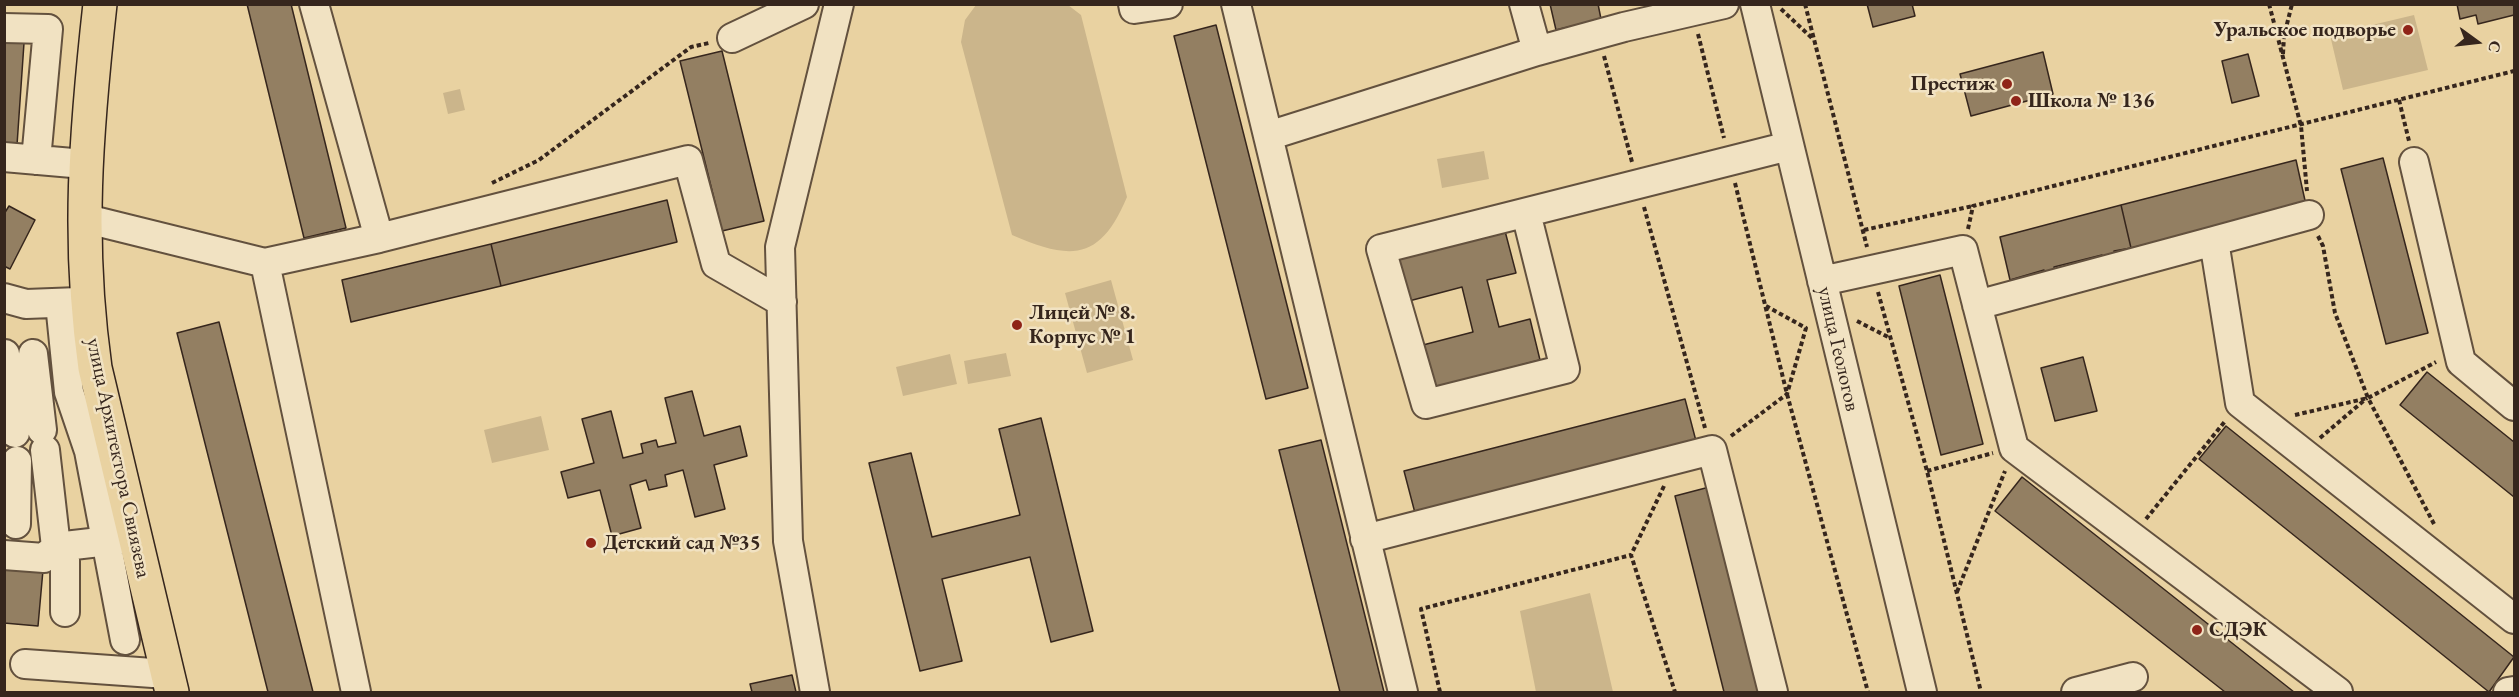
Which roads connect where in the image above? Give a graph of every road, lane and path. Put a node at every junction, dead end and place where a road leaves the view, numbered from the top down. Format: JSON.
{"nodes":[{"id":1,"x":100,"y":4,"type":"edge"},
{"id":2,"x":314,"y":4,"type":"edge"},
{"id":3,"x":804,"y":4,"type":"edge"},
{"id":4,"x":840,"y":4,"type":"edge"},
{"id":5,"x":1133,"y":4,"type":"edge"},
{"id":6,"x":1168,"y":4,"type":"edge"},
{"id":7,"x":1236,"y":4,"type":"edge"},
{"id":8,"x":1524,"y":4,"type":"edge"},
{"id":9,"x":1724,"y":4,"type":"edge"},
{"id":10,"x":1755,"y":4,"type":"edge"},
{"id":11,"x":1777,"y":4,"type":"edge"},
{"id":12,"x":1805,"y":4,"type":"edge"},
{"id":13,"x":2269,"y":4,"type":"edge"},
{"id":14,"x":2292,"y":4,"type":"edge"},
{"id":15,"x":1693,"y":12,"type":"junction"},
{"id":16,"x":1614,"y":22,"type":"edge"},
{"id":17,"x":4,"y":28,"type":"edge"},
{"id":18,"x":732,"y":38,"type":"joint"},
{"id":19,"x":1814,"y":41,"type":"junction"},
{"id":20,"x":1537,"y":51,"type":"junction"},
{"id":21,"x":2283,"y":59,"type":"junction"},
{"id":22,"x":2514,"y":71,"type":"edge"},
{"id":23,"x":2399,"y":100,"type":"junction"},
{"id":24,"x":2301,"y":126,"type":"junction"},
{"id":25,"x":1268,"y":136,"type":"junction"},
{"id":26,"x":1789,"y":146,"type":"junction"},
{"id":27,"x":4,"y":157,"type":"edge"},
{"id":28,"x":36,"y":160,"type":"junction"},
{"id":29,"x":1730,"y":161,"type":"junction"},
{"id":30,"x":2414,"y":162,"type":"joint"},
{"id":31,"x":84,"y":164,"type":"junction"},
{"id":32,"x":1638,"y":185,"type":"junction"},
{"id":33,"x":486,"y":186,"type":"dead end"},
{"id":34,"x":1972,"y":206,"type":"junction"},
{"id":35,"x":1526,"y":213,"type":"junction"},
{"id":36,"x":2309,"y":215,"type":"junction"},
{"id":37,"x":83,"y":218,"type":"junction"},
{"id":38,"x":1864,"y":230,"type":"junction"},
{"id":39,"x":378,"y":238,"type":"junction"},
{"id":40,"x":2214,"y":241,"type":"junction"},
{"id":41,"x":1963,"y":250,"type":"junction"},
{"id":42,"x":265,"y":263,"type":"junction"},
{"id":43,"x":1872,"y":270,"type":"junction"},
{"id":44,"x":1822,"y":281,"type":"junction"},
{"id":45,"x":4,"y":298,"type":"edge"},
{"id":46,"x":74,"y":302,"type":"junction"},
{"id":47,"x":782,"y":302,"type":"junction"},
{"id":48,"x":1765,"y":305,"type":"junction"},
{"id":49,"x":1977,"y":305,"type":"junction"},
{"id":50,"x":1855,"y":320,"type":"dead end"},
{"id":51,"x":1891,"y":339,"type":"junction"},
{"id":52,"x":2458,"y":351,"type":"junction"},
{"id":53,"x":5,"y":354,"type":"edge"},
{"id":54,"x":33,"y":354,"type":"junction"},
{"id":55,"x":65,"y":355,"type":"junction"},
{"id":56,"x":1787,"y":394,"type":"junction"},
{"id":57,"x":2367,"y":398,"type":"junction"},
{"id":58,"x":2240,"y":403,"type":"junction"},
{"id":59,"x":2514,"y":405,"type":"edge"},
{"id":60,"x":2266,"y":422,"type":"junction"},
{"id":61,"x":30,"y":443,"type":"junction"},
{"id":62,"x":2014,"y":448,"type":"junction"},
{"id":63,"x":1712,"y":450,"type":"junction"},
{"id":64,"x":2304,"y":452,"type":"junction"},
{"id":65,"x":1676,"y":460,"type":"junction"},
{"id":66,"x":1927,"y":471,"type":"junction"},
{"id":67,"x":10,"y":524,"type":"edge"},
{"id":68,"x":2439,"y":535,"type":"dead end"},
{"id":69,"x":2131,"y":537,"type":"junction"},
{"id":70,"x":58,"y":539,"type":"junction"},
{"id":71,"x":1365,"y":539,"type":"junction"},
{"id":72,"x":120,"y":540,"type":"junction"},
{"id":73,"x":4,"y":555,"type":"edge"},
{"id":74,"x":1631,"y":555,"type":"junction"},
{"id":75,"x":1957,"y":592,"type":"junction"},
{"id":76,"x":65,"y":612,"type":"dead end"},
{"id":77,"x":2514,"y":619,"type":"edge"},
{"id":78,"x":125,"y":640,"type":"dead end"},
{"id":79,"x":25,"y":664,"type":"dead end"},
{"id":80,"x":2133,"y":677,"type":"dead end"},
{"id":81,"x":170,"y":683,"type":"edge"},
{"id":82,"x":2514,"y":691,"type":"edge"},
{"id":83,"x":356,"y":693,"type":"edge"},
{"id":84,"x":815,"y":693,"type":"edge"},
{"id":85,"x":1403,"y":693,"type":"edge"},
{"id":86,"x":1440,"y":693,"type":"edge"},
{"id":87,"x":1675,"y":693,"type":"edge"},
{"id":88,"x":1773,"y":693,"type":"edge"},
{"id":89,"x":1868,"y":693,"type":"edge"},
{"id":90,"x":1922,"y":693,"type":"edge"},
{"id":91,"x":1981,"y":693,"type":"edge"},
{"id":92,"x":2076,"y":693,"type":"edge"},
{"id":93,"x":2338,"y":693,"type":"edge"},
{"id":94,"x":2508,"y":693,"type":"edge"}],
"edges":[{"from":1,"to":31,"type":"main road","name":"улица Архитектора Свиязева"},
{"from":2,"to":39,"type":"street"},
{"from":3,"to":18,"type":"street"},
{"from":4,"to":47,"type":"street"},
{"from":5,"to":6,"type":"street"},
{"from":7,"to":25,"type":"street"},
{"from":8,"to":20,"type":"street"},
{"from":9,"to":15,"type":"street"},
{"from":10,"to":26,"type":"street","name":"улица Геологов"},
{"from":11,"to":19,"type":"path"},
{"from":12,"to":19,"type":"path"},
{"from":13,"to":21,"type":"path"},
{"from":14,"to":21,"type":"path"},
{"from":15,"to":16,"type":"street"},
{"from":15,"to":29,"type":"path"},
{"from":16,"to":20,"type":"street"},
{"from":16,"to":32,"type":"path"},
{"from":17,"to":28,"type":"street"},
{"from":18,"to":33,"type":"path"},
{"from":19,"to":38,"type":"path"},
{"from":20,"to":25,"type":"street"},
{"from":21,"to":24,"type":"path"},
{"from":22,"to":23,"type":"path"},
{"from":23,"to":24,"type":"path"},
{"from":23,"to":30,"type":"path"},
{"from":24,"to":34,"type":"path"},
{"from":24,"to":36,"type":"path"},
{"from":25,"to":71,"type":"street"},
{"from":26,"to":29,"type":"street"},
{"from":26,"to":44,"type":"street","name":"улица Геологов"},
{"from":27,"to":28,"type":"street"},
{"from":28,"to":31,"type":"street"},
{"from":29,"to":32,"type":"street"},
{"from":29,"to":48,"type":"path"},
{"from":30,"to":52,"type":"street"},
{"from":31,"to":37,"type":"main road","name":"улица Архитектора Свиязева"},
{"from":32,"to":35,"type":"street"},
{"from":32,"to":63,"type":"path"},
{"from":34,"to":38,"type":"path"},
{"from":34,"to":41,"type":"path"},
{"from":35,"to":35,"type":"street"},
{"from":36,"to":40,"type":"street"},
{"from":36,"to":57,"type":"path"},
{"from":37,"to":42,"type":"street"},
{"from":37,"to":46,"type":"main road","name":"улица Архитектора Свиязева"},
{"from":38,"to":43,"type":"path"},
{"from":39,"to":42,"type":"street"},
{"from":39,"to":47,"type":"street"},
{"from":40,"to":49,"type":"street"},
{"from":40,"to":58,"type":"street"},
{"from":41,"to":43,"type":"street"},
{"from":41,"to":49,"type":"street"},
{"from":42,"to":83,"type":"street"},
{"from":43,"to":44,"type":"street"},
{"from":43,"to":51,"type":"path"},
{"from":44,"to":90,"type":"street","name":"улица Геологов"},
{"from":45,"to":46,"type":"street"},
{"from":46,"to":55,"type":"street"},
{"from":46,"to":72,"type":"main road","name":"улица Архитектора Свиязева"},
{"from":47,"to":84,"type":"street"},
{"from":48,"to":56,"type":"path"},
{"from":48,"to":56,"type":"path"},
{"from":49,"to":62,"type":"street"},
{"from":50,"to":51,"type":"path"},
{"from":51,"to":66,"type":"path"},
{"from":52,"to":57,"type":"path"},
{"from":52,"to":59,"type":"street"},
{"from":53,"to":54,"type":"street"},
{"from":53,"to":61,"type":"street"},
{"from":54,"to":55,"type":"street"},
{"from":54,"to":61,"type":"street"},
{"from":55,"to":72,"type":"street"},
{"from":56,"to":63,"type":"path"},
{"from":56,"to":89,"type":"path"},
{"from":57,"to":60,"type":"path"},
{"from":57,"to":64,"type":"path"},
{"from":57,"to":68,"type":"path"},
{"from":58,"to":60,"type":"street"},
{"from":58,"to":69,"type":"path"},
{"from":60,"to":64,"type":"street"},
{"from":61,"to":67,"type":"street"},
{"from":61,"to":70,"type":"street"},
{"from":62,"to":66,"type":"path"},
{"from":62,"to":69,"type":"street"},
{"from":62,"to":75,"type":"path"},
{"from":63,"to":65,"type":"street"},
{"from":63,"to":88,"type":"street"},
{"from":64,"to":77,"type":"street"},
{"from":65,"to":71,"type":"street"},
{"from":65,"to":74,"type":"path"},
{"from":66,"to":75,"type":"path"},
{"from":67,"to":70,"type":"street"},
{"from":69,"to":93,"type":"street"},
{"from":70,"to":72,"type":"street"},
{"from":70,"to":73,"type":"street"},
{"from":70,"to":76,"type":"street"},
{"from":71,"to":85,"type":"street"},
{"from":72,"to":78,"type":"street"},
{"from":72,"to":81,"type":"main road","name":"улица Архитектора Свиязева"},
{"from":74,"to":86,"type":"path"},
{"from":74,"to":87,"type":"path"},
{"from":75,"to":91,"type":"path"},
{"from":79,"to":81,"type":"street"},
{"from":80,"to":92,"type":"street"},
{"from":82,"to":94,"type":"street"}]}
